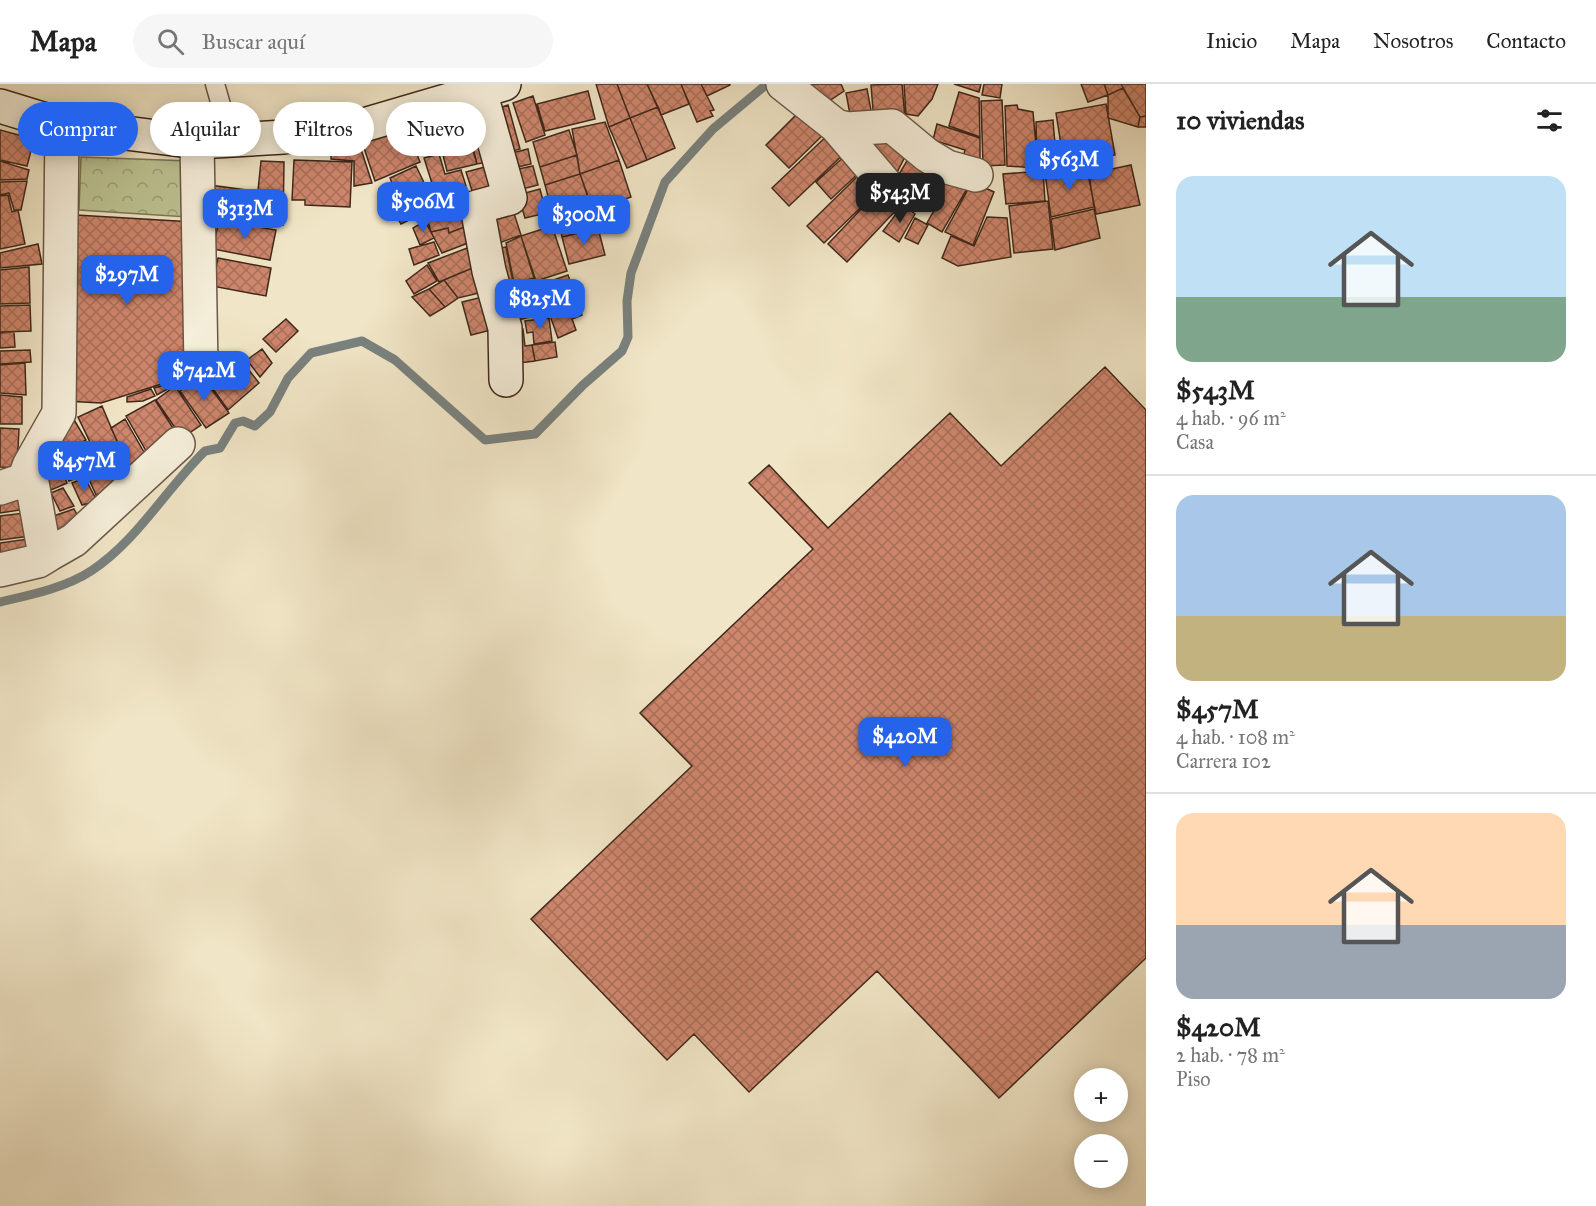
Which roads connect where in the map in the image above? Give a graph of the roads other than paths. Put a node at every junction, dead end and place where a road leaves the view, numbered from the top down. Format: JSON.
{"nodes":[{"id":1,"x":215,"y":84,"type":"edge"},
{"id":2,"x":492,"y":87,"type":"edge"},
{"id":3,"x":794,"y":94,"type":"edge"},
{"id":4,"x":220,"y":102,"type":"edge"},
{"id":5,"x":0,"y":106,"type":"edge"},
{"id":6,"x":18,"y":112,"type":"edge"},
{"id":7,"x":836,"y":126,"type":"junction"},
{"id":8,"x":261,"y":137,"type":"edge"},
{"id":9,"x":62,"y":156,"type":"edge"},
{"id":10,"x":197,"y":156,"type":"edge"},
{"id":11,"x":976,"y":175,"type":"dead end"},
{"id":12,"x":888,"y":187,"type":"dead end"},
{"id":13,"x":201,"y":366,"type":"dead end"},
{"id":14,"x":506,"y":380,"type":"dead end"},
{"id":15,"x":178,"y":444,"type":"dead end"},
{"id":16,"x":29,"y":466,"type":"junction"},
{"id":17,"x":0,"y":488,"type":"edge"},
{"id":18,"x":44,"y":550,"type":"junction"},
{"id":19,"x":0,"y":570,"type":"edge"}],
"edges":[{"from":1,"to":4,"type":"lane"},
{"from":2,"to":8,"type":"street"},
{"from":2,"to":14,"type":"street"},
{"from":3,"to":7,"type":"street"},
{"from":5,"to":6,"type":"street"},
{"from":7,"to":11,"type":"street"},
{"from":7,"to":12,"type":"street"},
{"from":9,"to":16,"type":"street"},
{"from":10,"to":13,"type":"street"},
{"from":15,"to":18,"type":"street"},
{"from":16,"to":17,"type":"street"},
{"from":16,"to":18,"type":"street"},
{"from":18,"to":19,"type":"street"}]}
